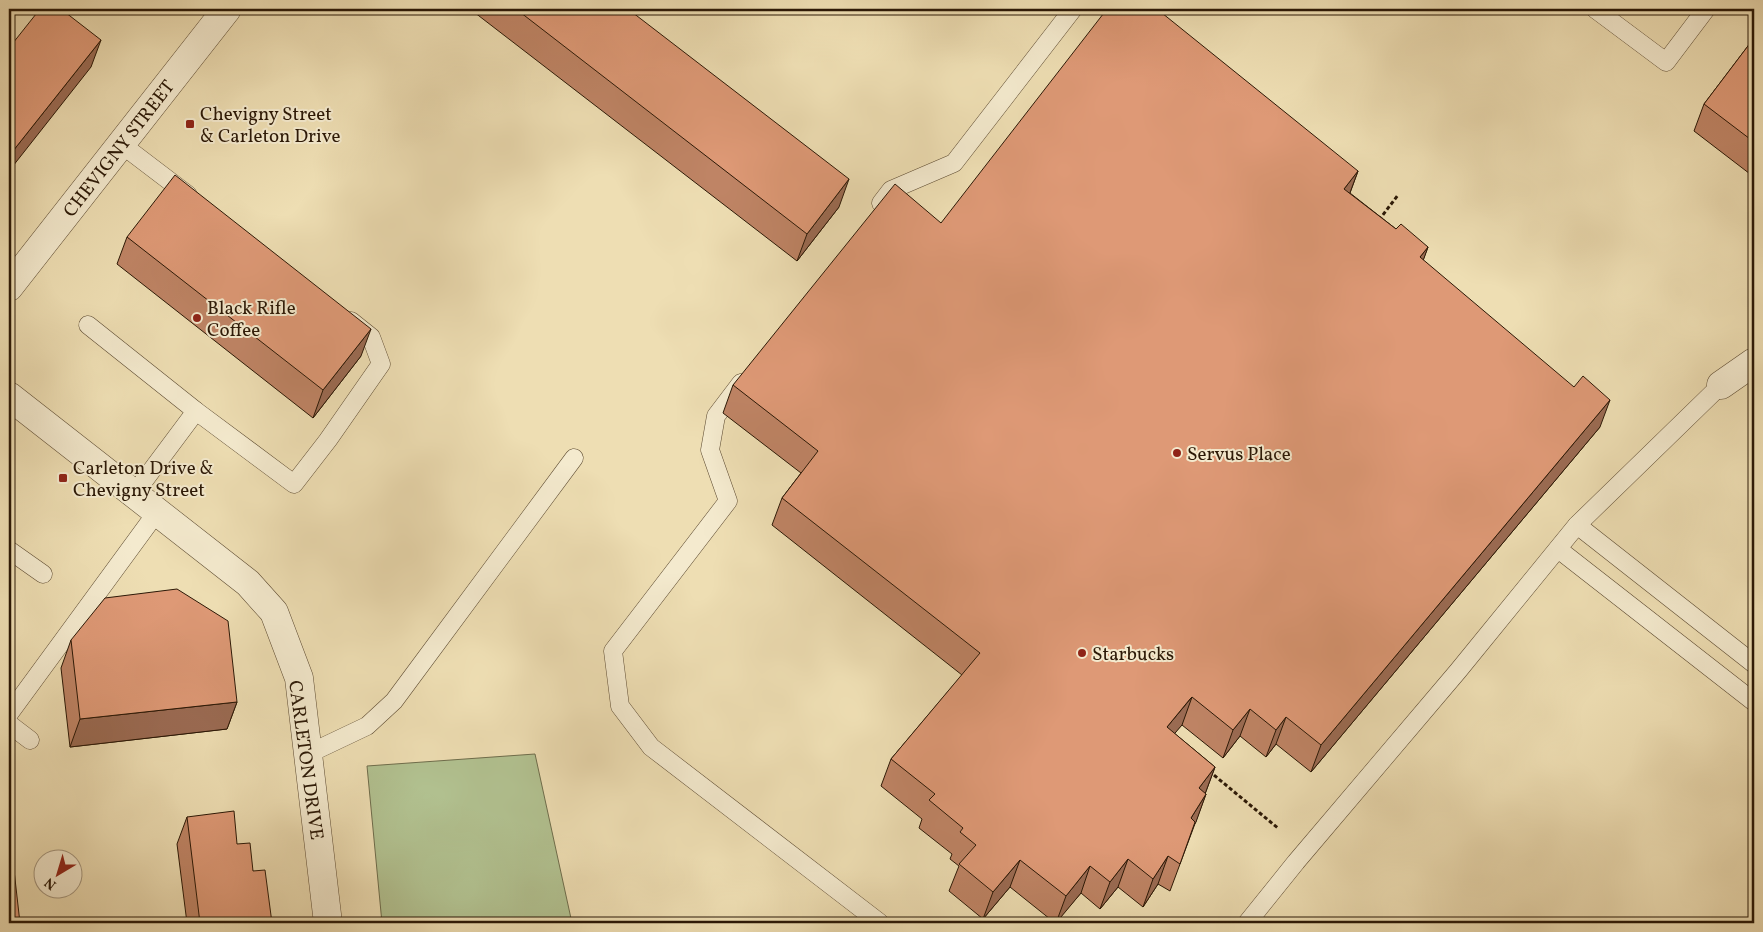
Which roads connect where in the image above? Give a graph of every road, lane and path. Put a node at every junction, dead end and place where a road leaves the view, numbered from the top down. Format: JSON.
{"nodes":[{"id":1,"x":227,"y":9,"type":"edge"},
{"id":2,"x":1073,"y":9,"type":"edge"},
{"id":3,"x":1595,"y":9,"type":"edge"},
{"id":4,"x":1706,"y":9,"type":"edge"},
{"id":5,"x":121,"y":144,"type":"junction"},
{"id":6,"x":1398,"y":195,"type":"dead end"},
{"id":7,"x":199,"y":204,"type":"edge"},
{"id":8,"x":868,"y":219,"type":"edge"},
{"id":9,"x":1375,"y":224,"type":"edge"},
{"id":10,"x":9,"y":287,"type":"edge"},
{"id":11,"x":340,"y":312,"type":"edge"},
{"id":12,"x":88,"y":324,"type":"dead end"},
{"id":13,"x":1754,"y":362,"type":"edge"},
{"id":14,"x":753,"y":368,"type":"edge"},
{"id":15,"x":1721,"y":385,"type":"joint"},
{"id":16,"x":9,"y":396,"type":"edge"},
{"id":17,"x":196,"y":411,"type":"junction"},
{"id":18,"x":574,"y":458,"type":"dead end"},
{"id":19,"x":134,"y":494,"type":"junction"},
{"id":20,"x":157,"y":512,"type":"junction"},
{"id":21,"x":1577,"y":526,"type":"junction"},
{"id":22,"x":1558,"y":549,"type":"junction"},
{"id":23,"x":9,"y":550,"type":"edge"},
{"id":24,"x":43,"y":574,"type":"dead end"},
{"id":25,"x":1754,"y":664,"type":"edge"},
{"id":26,"x":1754,"y":702,"type":"edge"},
{"id":27,"x":9,"y":714,"type":"edge"},
{"id":28,"x":9,"y":724,"type":"edge"},
{"id":29,"x":30,"y":740,"type":"dead end"},
{"id":30,"x":308,"y":754,"type":"junction"},
{"id":31,"x":1204,"y":767,"type":"edge"},
{"id":32,"x":1280,"y":829,"type":"dead end"},
{"id":33,"x":328,"y":923,"type":"edge"},
{"id":34,"x":880,"y":923,"type":"edge"},
{"id":35,"x":1247,"y":923,"type":"edge"}],
"edges":[{"from":1,"to":5,"type":"street","name":"CHEVIGNY STREET"},
{"from":2,"to":8,"type":"lane"},
{"from":3,"to":4,"type":"lane"},
{"from":5,"to":7,"type":"lane"},
{"from":5,"to":10,"type":"street","name":"CHEVIGNY STREET"},
{"from":6,"to":9,"type":"path"},
{"from":11,"to":17,"type":"lane"},
{"from":12,"to":17,"type":"lane"},
{"from":13,"to":15,"type":"street"},
{"from":14,"to":34,"type":"lane"},
{"from":15,"to":21,"type":"lane"},
{"from":16,"to":19,"type":"street","name":"CARLETON DRIVE"},
{"from":17,"to":19,"type":"lane"},
{"from":18,"to":30,"type":"lane"},
{"from":19,"to":20,"type":"street","name":"CARLETON DRIVE"},
{"from":20,"to":27,"type":"lane"},
{"from":20,"to":30,"type":"street","name":"CARLETON DRIVE"},
{"from":21,"to":22,"type":"lane"},
{"from":21,"to":25,"type":"lane"},
{"from":22,"to":26,"type":"lane"},
{"from":22,"to":35,"type":"lane"},
{"from":23,"to":24,"type":"lane"},
{"from":28,"to":29,"type":"lane"},
{"from":30,"to":33,"type":"street","name":"CARLETON DRIVE"},
{"from":31,"to":32,"type":"path"}]}
